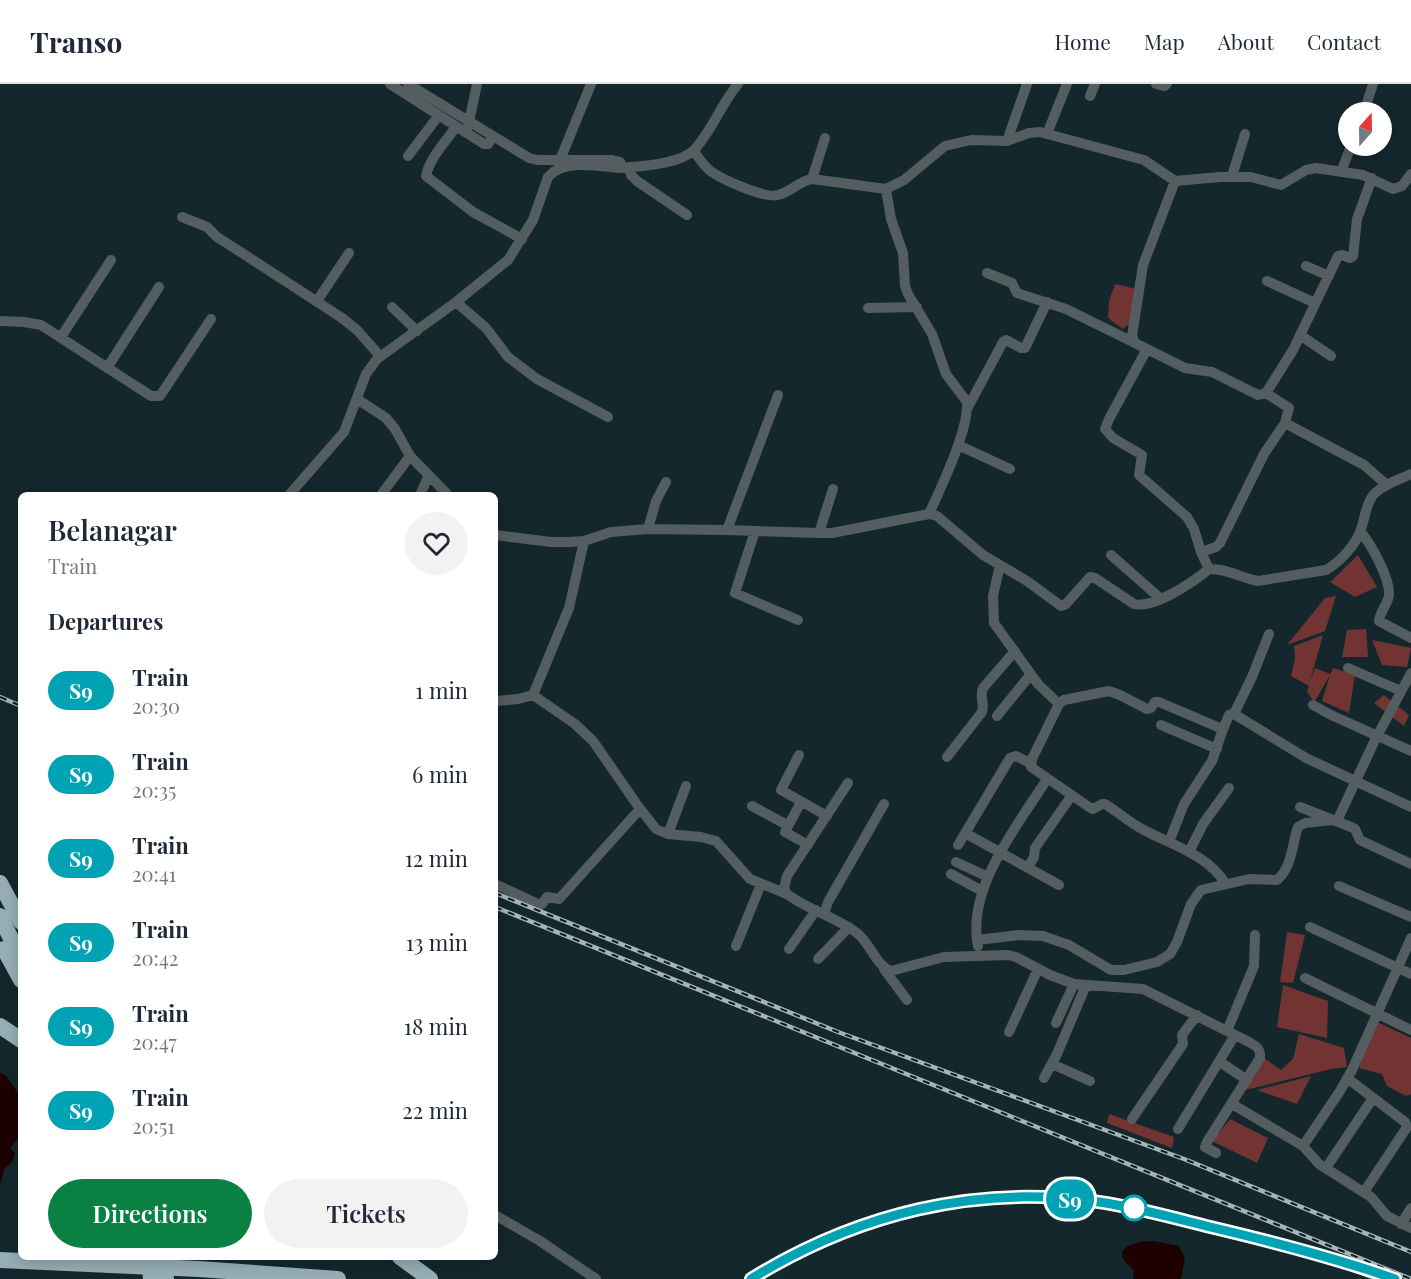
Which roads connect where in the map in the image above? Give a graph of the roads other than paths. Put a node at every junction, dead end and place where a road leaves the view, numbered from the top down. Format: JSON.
{"nodes":[{"id":1,"x":390,"y":84,"type":"edge"},
{"id":2,"x":408,"y":84,"type":"edge"},
{"id":3,"x":477,"y":84,"type":"edge"},
{"id":4,"x":591,"y":84,"type":"edge"},
{"id":5,"x":738,"y":84,"type":"edge"},
{"id":6,"x":1027,"y":84,"type":"edge"},
{"id":7,"x":1067,"y":84,"type":"edge"},
{"id":8,"x":1095,"y":84,"type":"edge"},
{"id":9,"x":1156,"y":84,"type":"edge"},
{"id":10,"x":1167,"y":84,"type":"edge"},
{"id":11,"x":1373,"y":84,"type":"edge"},
{"id":12,"x":1090,"y":96,"type":"dead end"},
{"id":13,"x":1367,"y":102,"type":"edge"},
{"id":14,"x":439,"y":115,"type":"junction"},
{"id":15,"x":469,"y":122,"type":"junction"},
{"id":16,"x":456,"y":127,"type":"junction"},
{"id":17,"x":466,"y":134,"type":"junction"},
{"id":18,"x":1047,"y":134,"type":"junction"},
{"id":19,"x":1245,"y":134,"type":"dead end"},
{"id":20,"x":493,"y":136,"type":"junction"},
{"id":21,"x":825,"y":138,"type":"dead end"},
{"id":22,"x":1007,"y":141,"type":"junction"},
{"id":23,"x":694,"y":151,"type":"junction"},
{"id":24,"x":408,"y":156,"type":"dead end"},
{"id":25,"x":1347,"y":156,"type":"edge"},
{"id":26,"x":560,"y":160,"type":"junction"},
{"id":27,"x":626,"y":167,"type":"junction"},
{"id":28,"x":1341,"y":172,"type":"junction"},
{"id":29,"x":1411,"y":174,"type":"edge"},
{"id":30,"x":1232,"y":176,"type":"junction"},
{"id":31,"x":1372,"y":178,"type":"junction"},
{"id":32,"x":812,"y":179,"type":"junction"},
{"id":33,"x":1175,"y":181,"type":"junction"},
{"id":34,"x":885,"y":189,"type":"junction"},
{"id":35,"x":687,"y":215,"type":"dead end"},
{"id":36,"x":182,"y":217,"type":"dead end"},
{"id":37,"x":522,"y":239,"type":"junction"},
{"id":38,"x":349,"y":253,"type":"dead end"},
{"id":39,"x":111,"y":260,"type":"dead end"},
{"id":40,"x":1305,"y":266,"type":"dead end"},
{"id":41,"x":987,"y":273,"type":"dead end"},
{"id":42,"x":1329,"y":276,"type":"junction"},
{"id":43,"x":1267,"y":281,"type":"dead end"},
{"id":44,"x":159,"y":287,"type":"dead end"},
{"id":45,"x":317,"y":301,"type":"junction"},
{"id":46,"x":456,"y":302,"type":"junction"},
{"id":47,"x":1047,"y":302,"type":"junction"},
{"id":48,"x":1316,"y":303,"type":"junction"},
{"id":49,"x":392,"y":308,"type":"dead end"},
{"id":50,"x":868,"y":308,"type":"dead end"},
{"id":51,"x":917,"y":308,"type":"junction"},
{"id":52,"x":211,"y":319,"type":"dead end"},
{"id":53,"x":0,"y":321,"type":"edge"},
{"id":54,"x":417,"y":331,"type":"junction"},
{"id":55,"x":1300,"y":335,"type":"junction"},
{"id":56,"x":61,"y":337,"type":"junction"},
{"id":57,"x":1135,"y":343,"type":"junction"},
{"id":58,"x":1147,"y":349,"type":"junction"},
{"id":59,"x":380,"y":356,"type":"junction"},
{"id":60,"x":1331,"y":356,"type":"dead end"},
{"id":61,"x":107,"y":368,"type":"junction"},
{"id":62,"x":1266,"y":393,"type":"junction"},
{"id":63,"x":778,"y":394,"type":"dead end"},
{"id":64,"x":357,"y":399,"type":"junction"},
{"id":65,"x":967,"y":409,"type":"junction"},
{"id":66,"x":608,"y":417,"type":"dead end"},
{"id":67,"x":1285,"y":423,"type":"junction"},
{"id":68,"x":958,"y":445,"type":"junction"},
{"id":69,"x":410,"y":456,"type":"junction"},
{"id":70,"x":1010,"y":469,"type":"dead end"},
{"id":71,"x":1411,"y":474,"type":"edge"},
{"id":72,"x":428,"y":477,"type":"junction"},
{"id":73,"x":666,"y":482,"type":"dead end"},
{"id":74,"x":1387,"y":485,"type":"junction"},
{"id":75,"x":833,"y":489,"type":"dead end"},
{"id":76,"x":293,"y":492,"type":"edge"},
{"id":77,"x":383,"y":492,"type":"edge"},
{"id":78,"x":421,"y":492,"type":"edge"},
{"id":79,"x":445,"y":492,"type":"edge"},
{"id":80,"x":929,"y":514,"type":"junction"},
{"id":81,"x":648,"y":529,"type":"junction"},
{"id":82,"x":727,"y":530,"type":"junction"},
{"id":83,"x":755,"y":531,"type":"junction"},
{"id":84,"x":1360,"y":531,"type":"junction"},
{"id":85,"x":819,"y":533,"type":"junction"},
{"id":86,"x":498,"y":535,"type":"edge"},
{"id":87,"x":584,"y":541,"type":"junction"},
{"id":88,"x":1201,"y":552,"type":"junction"},
{"id":89,"x":1111,"y":555,"type":"dead end"},
{"id":90,"x":1000,"y":565,"type":"junction"},
{"id":91,"x":1209,"y":569,"type":"junction"},
{"id":92,"x":1161,"y":599,"type":"junction"},
{"id":93,"x":798,"y":620,"type":"dead end"},
{"id":94,"x":1269,"y":634,"type":"dead end"},
{"id":95,"x":1411,"y":638,"type":"edge"},
{"id":96,"x":1016,"y":651,"type":"junction"},
{"id":97,"x":1348,"y":668,"type":"dead end"},
{"id":98,"x":1411,"y":673,"type":"edge"},
{"id":99,"x":1030,"y":674,"type":"junction"},
{"id":100,"x":535,"y":691,"type":"junction"},
{"id":101,"x":1401,"y":691,"type":"junction"},
{"id":102,"x":498,"y":701,"type":"edge"},
{"id":103,"x":1059,"y":704,"type":"junction"},
{"id":104,"x":1313,"y":705,"type":"dead end"},
{"id":105,"x":1234,"y":714,"type":"junction"},
{"id":106,"x":997,"y":717,"type":"dead end"},
{"id":107,"x":1161,"y":725,"type":"dead end"},
{"id":108,"x":1223,"y":729,"type":"junction"},
{"id":109,"x":1377,"y":735,"type":"junction"},
{"id":110,"x":1217,"y":748,"type":"junction"},
{"id":111,"x":1411,"y":752,"type":"edge"},
{"id":112,"x":799,"y":755,"type":"dead end"},
{"id":113,"x":947,"y":757,"type":"dead end"},
{"id":114,"x":1030,"y":763,"type":"junction"},
{"id":115,"x":1047,"y":779,"type":"junction"},
{"id":116,"x":1356,"y":781,"type":"junction"},
{"id":117,"x":848,"y":783,"type":"dead end"},
{"id":118,"x":686,"y":786,"type":"dead end"},
{"id":119,"x":1229,"y":788,"type":"dead end"},
{"id":120,"x":1071,"y":795,"type":"junction"},
{"id":121,"x":801,"y":802,"type":"junction"},
{"id":122,"x":884,"y":804,"type":"dead end"},
{"id":123,"x":752,"y":806,"type":"dead end"},
{"id":124,"x":1300,"y":807,"type":"dead end"},
{"id":125,"x":1411,"y":807,"type":"edge"},
{"id":126,"x":640,"y":809,"type":"junction"},
{"id":127,"x":826,"y":816,"type":"junction"},
{"id":128,"x":1335,"y":820,"type":"junction"},
{"id":129,"x":787,"y":825,"type":"junction"},
{"id":130,"x":669,"y":832,"type":"junction"},
{"id":131,"x":965,"y":833,"type":"junction"},
{"id":132,"x":1167,"y":841,"type":"junction"},
{"id":133,"x":808,"y":845,"type":"junction"},
{"id":134,"x":958,"y":845,"type":"dead end"},
{"id":135,"x":1002,"y":852,"type":"junction"},
{"id":136,"x":1189,"y":852,"type":"junction"},
{"id":137,"x":956,"y":862,"type":"dead end"},
{"id":138,"x":1411,"y":864,"type":"edge"},
{"id":139,"x":1028,"y":867,"type":"junction"},
{"id":140,"x":951,"y":874,"type":"dead end"},
{"id":141,"x":987,"y":877,"type":"junction"},
{"id":142,"x":1225,"y":883,"type":"junction"},
{"id":143,"x":0,"y":884,"type":"edge"},
{"id":144,"x":761,"y":884,"type":"junction"},
{"id":145,"x":498,"y":885,"type":"edge"},
{"id":146,"x":1059,"y":885,"type":"dead end"},
{"id":147,"x":1339,"y":885,"type":"dead end"},
{"id":148,"x":785,"y":888,"type":"junction"},
{"id":149,"x":982,"y":891,"type":"junction"},
{"id":150,"x":824,"y":909,"type":"junction"},
{"id":151,"x":0,"y":916,"type":"edge"},
{"id":152,"x":18,"y":917,"type":"edge"},
{"id":153,"x":1411,"y":917,"type":"edge"},
{"id":154,"x":849,"y":927,"type":"junction"},
{"id":155,"x":1310,"y":927,"type":"dead end"},
{"id":156,"x":1255,"y":935,"type":"dead end"},
{"id":157,"x":1411,"y":938,"type":"edge"},
{"id":158,"x":0,"y":940,"type":"edge"},
{"id":159,"x":736,"y":946,"type":"dead end"},
{"id":160,"x":978,"y":948,"type":"junction"},
{"id":161,"x":789,"y":949,"type":"dead end"},
{"id":162,"x":18,"y":953,"type":"edge"},
{"id":163,"x":818,"y":959,"type":"dead end"},
{"id":164,"x":1397,"y":968,"type":"junction"},
{"id":165,"x":884,"y":969,"type":"junction"},
{"id":166,"x":1038,"y":969,"type":"junction"},
{"id":167,"x":18,"y":974,"type":"edge"},
{"id":168,"x":1411,"y":974,"type":"edge"},
{"id":169,"x":1305,"y":978,"type":"dead end"},
{"id":170,"x":1074,"y":984,"type":"junction"},
{"id":171,"x":1086,"y":984,"type":"junction"},
{"id":172,"x":907,"y":1000,"type":"dead end"},
{"id":173,"x":1377,"y":1014,"type":"junction"},
{"id":174,"x":1197,"y":1015,"type":"junction"},
{"id":175,"x":1056,"y":1023,"type":"dead end"},
{"id":176,"x":0,"y":1026,"type":"edge"},
{"id":177,"x":1411,"y":1030,"type":"edge"},
{"id":178,"x":1009,"y":1032,"type":"dead end"},
{"id":179,"x":1231,"y":1033,"type":"junction"},
{"id":180,"x":18,"y":1038,"type":"edge"},
{"id":181,"x":1220,"y":1062,"type":"junction"},
{"id":182,"x":1052,"y":1064,"type":"junction"},
{"id":183,"x":1044,"y":1078,"type":"dead end"},
{"id":184,"x":1347,"y":1078,"type":"junction"},
{"id":185,"x":1247,"y":1080,"type":"junction"},
{"id":186,"x":1090,"y":1081,"type":"dead end"},
{"id":187,"x":1373,"y":1098,"type":"junction"},
{"id":188,"x":1232,"y":1104,"type":"junction"},
{"id":189,"x":1132,"y":1119,"type":"dead end"},
{"id":190,"x":1178,"y":1129,"type":"dead end"},
{"id":191,"x":1302,"y":1146,"type":"junction"},
{"id":192,"x":1216,"y":1154,"type":"dead end"},
{"id":193,"x":1326,"y":1168,"type":"junction"},
{"id":194,"x":1364,"y":1192,"type":"junction"},
{"id":195,"x":1411,"y":1208,"type":"edge"},
{"id":196,"x":498,"y":1217,"type":"edge"},
{"id":197,"x":1406,"y":1226,"type":"edge"},
{"id":198,"x":0,"y":1260,"type":"edge"},
{"id":199,"x":149,"y":1260,"type":"edge"},
{"id":200,"x":163,"y":1260,"type":"edge"},
{"id":201,"x":404,"y":1260,"type":"edge"},
{"id":202,"x":0,"y":1270,"type":"edge"},
{"id":203,"x":151,"y":1279,"type":"edge"},
{"id":204,"x":165,"y":1279,"type":"edge"},
{"id":205,"x":190,"y":1279,"type":"edge"},
{"id":206,"x":338,"y":1279,"type":"edge"},
{"id":207,"x":430,"y":1279,"type":"edge"},
{"id":208,"x":596,"y":1279,"type":"edge"}],
"edges":[{"from":1,"to":14,"type":"street"},
{"from":2,"to":15,"type":"street"},
{"from":3,"to":15,"type":"street"},
{"from":4,"to":26,"type":"street"},
{"from":5,"to":23,"type":"street"},
{"from":6,"to":22,"type":"street"},
{"from":7,"to":18,"type":"street"},
{"from":8,"to":12,"type":"street"},
{"from":9,"to":10,"type":"street"},
{"from":11,"to":13,"type":"street"},
{"from":14,"to":16,"type":"street"},
{"from":14,"to":24,"type":"street"},
{"from":15,"to":17,"type":"street"},
{"from":15,"to":20,"type":"street"},
{"from":16,"to":17,"type":"street"},
{"from":16,"to":37,"type":"street"},
{"from":17,"to":20,"type":"street"},
{"from":18,"to":22,"type":"street"},
{"from":18,"to":33,"type":"street"},
{"from":19,"to":30,"type":"street"},
{"from":20,"to":26,"type":"street"},
{"from":21,"to":32,"type":"street"},
{"from":22,"to":34,"type":"street"},
{"from":23,"to":27,"type":"street"},
{"from":23,"to":32,"type":"street"},
{"from":25,"to":28,"type":"street"},
{"from":26,"to":27,"type":"street"},
{"from":27,"to":35,"type":"street"},
{"from":27,"to":37,"type":"street"},
{"from":28,"to":30,"type":"street"},
{"from":28,"to":31,"type":"street"},
{"from":29,"to":31,"type":"street"},
{"from":30,"to":33,"type":"street"},
{"from":31,"to":42,"type":"street"},
{"from":32,"to":34,"type":"street"},
{"from":33,"to":57,"type":"street"},
{"from":34,"to":51,"type":"street"},
{"from":36,"to":45,"type":"street"},
{"from":37,"to":46,"type":"street"},
{"from":38,"to":45,"type":"street"},
{"from":39,"to":56,"type":"street"},
{"from":40,"to":42,"type":"street"},
{"from":41,"to":47,"type":"street"},
{"from":42,"to":48,"type":"street"},
{"from":43,"to":48,"type":"street"},
{"from":44,"to":61,"type":"street"},
{"from":45,"to":59,"type":"street"},
{"from":46,"to":54,"type":"street"},
{"from":46,"to":66,"type":"street"},
{"from":47,"to":57,"type":"street"},
{"from":47,"to":65,"type":"street"},
{"from":48,"to":55,"type":"street"},
{"from":49,"to":54,"type":"street"},
{"from":50,"to":51,"type":"street"},
{"from":51,"to":65,"type":"street"},
{"from":52,"to":61,"type":"street"},
{"from":53,"to":56,"type":"street"},
{"from":54,"to":59,"type":"street"},
{"from":55,"to":60,"type":"street"},
{"from":55,"to":62,"type":"street"},
{"from":56,"to":61,"type":"street"},
{"from":57,"to":58,"type":"street"},
{"from":58,"to":62,"type":"street"},
{"from":58,"to":88,"type":"street"},
{"from":59,"to":64,"type":"street"},
{"from":62,"to":67,"type":"street"},
{"from":63,"to":82,"type":"street"},
{"from":64,"to":69,"type":"street"},
{"from":64,"to":76,"type":"street"},
{"from":65,"to":68,"type":"street"},
{"from":67,"to":74,"type":"street"},
{"from":67,"to":88,"type":"street"},
{"from":68,"to":70,"type":"street"},
{"from":68,"to":80,"type":"street"},
{"from":69,"to":72,"type":"street"},
{"from":69,"to":77,"type":"street"},
{"from":71,"to":74,"type":"street"},
{"from":72,"to":78,"type":"street"},
{"from":72,"to":79,"type":"street"},
{"from":73,"to":81,"type":"street"},
{"from":74,"to":84,"type":"street"},
{"from":75,"to":85,"type":"street"},
{"from":80,"to":85,"type":"street"},
{"from":80,"to":90,"type":"street"},
{"from":81,"to":82,"type":"street"},
{"from":81,"to":87,"type":"street"},
{"from":82,"to":83,"type":"street"},
{"from":83,"to":85,"type":"street"},
{"from":83,"to":93,"type":"street"},
{"from":84,"to":91,"type":"street"},
{"from":84,"to":95,"type":"street"},
{"from":86,"to":87,"type":"street"},
{"from":87,"to":100,"type":"street"},
{"from":88,"to":91,"type":"street"},
{"from":89,"to":92,"type":"street"},
{"from":90,"to":92,"type":"street"},
{"from":90,"to":96,"type":"street"},
{"from":91,"to":92,"type":"street"},
{"from":94,"to":105,"type":"street"},
{"from":96,"to":99,"type":"street"},
{"from":96,"to":113,"type":"street"},
{"from":97,"to":101,"type":"street"},
{"from":98,"to":101,"type":"street"},
{"from":99,"to":103,"type":"street"},
{"from":99,"to":106,"type":"street"},
{"from":100,"to":102,"type":"street"},
{"from":100,"to":126,"type":"street"},
{"from":101,"to":109,"type":"street"},
{"from":103,"to":108,"type":"street"},
{"from":103,"to":114,"type":"street"},
{"from":104,"to":109,"type":"street"},
{"from":105,"to":108,"type":"street"},
{"from":105,"to":116,"type":"street"},
{"from":107,"to":110,"type":"street"},
{"from":108,"to":110,"type":"street"},
{"from":109,"to":111,"type":"street"},
{"from":109,"to":116,"type":"street"},
{"from":110,"to":132,"type":"street"},
{"from":112,"to":121,"type":"street"},
{"from":114,"to":115,"type":"street"},
{"from":114,"to":131,"type":"street"},
{"from":115,"to":120,"type":"street"},
{"from":115,"to":135,"type":"street"},
{"from":116,"to":125,"type":"street"},
{"from":116,"to":128,"type":"street"},
{"from":117,"to":127,"type":"street"},
{"from":118,"to":130,"type":"street"},
{"from":119,"to":136,"type":"street"},
{"from":120,"to":132,"type":"street"},
{"from":120,"to":139,"type":"street"},
{"from":121,"to":127,"type":"street"},
{"from":121,"to":129,"type":"street"},
{"from":122,"to":150,"type":"street"},
{"from":123,"to":129,"type":"street"},
{"from":124,"to":128,"type":"street"},
{"from":126,"to":130,"type":"street"},
{"from":126,"to":145,"type":"street"},
{"from":127,"to":133,"type":"street"},
{"from":128,"to":138,"type":"street"},
{"from":128,"to":142,"type":"street"},
{"from":129,"to":133,"type":"street"},
{"from":130,"to":144,"type":"street"},
{"from":131,"to":134,"type":"street"},
{"from":131,"to":135,"type":"street"},
{"from":132,"to":136,"type":"street"},
{"from":133,"to":148,"type":"street"},
{"from":135,"to":139,"type":"street"},
{"from":135,"to":141,"type":"street"},
{"from":136,"to":142,"type":"street"},
{"from":137,"to":141,"type":"street"},
{"from":139,"to":146,"type":"street"},
{"from":140,"to":149,"type":"street"},
{"from":141,"to":149,"type":"street"},
{"from":142,"to":160,"type":"street"},
{"from":143,"to":152,"type":"highway"},
{"from":144,"to":148,"type":"street"},
{"from":144,"to":159,"type":"street"},
{"from":147,"to":153,"type":"street"},
{"from":148,"to":150,"type":"street"},
{"from":149,"to":160,"type":"street"},
{"from":150,"to":154,"type":"street"},
{"from":150,"to":161,"type":"street"},
{"from":151,"to":162,"type":"highway"},
{"from":154,"to":163,"type":"street"},
{"from":154,"to":165,"type":"street"},
{"from":155,"to":164,"type":"street"},
{"from":156,"to":179,"type":"street"},
{"from":157,"to":164,"type":"street"},
{"from":158,"to":167,"type":"highway"},
{"from":160,"to":165,"type":"street"},
{"from":160,"to":166,"type":"street"},
{"from":164,"to":168,"type":"street"},
{"from":164,"to":173,"type":"street"},
{"from":165,"to":172,"type":"street"},
{"from":166,"to":170,"type":"street"},
{"from":166,"to":178,"type":"street"},
{"from":169,"to":173,"type":"street"},
{"from":170,"to":171,"type":"street"},
{"from":170,"to":175,"type":"street"},
{"from":171,"to":174,"type":"street"},
{"from":171,"to":182,"type":"street"},
{"from":173,"to":177,"type":"street"},
{"from":173,"to":184,"type":"street"},
{"from":174,"to":179,"type":"street"},
{"from":174,"to":189,"type":"street"},
{"from":176,"to":180,"type":"highway"},
{"from":179,"to":181,"type":"street"},
{"from":179,"to":185,"type":"street"},
{"from":181,"to":185,"type":"street"},
{"from":181,"to":190,"type":"street"},
{"from":182,"to":183,"type":"street"},
{"from":182,"to":186,"type":"street"},
{"from":184,"to":187,"type":"street"},
{"from":184,"to":191,"type":"street"},
{"from":185,"to":188,"type":"street"},
{"from":187,"to":193,"type":"street"},
{"from":187,"to":194,"type":"street"},
{"from":188,"to":191,"type":"street"},
{"from":188,"to":192,"type":"street"},
{"from":191,"to":193,"type":"street"},
{"from":193,"to":194,"type":"street"},
{"from":194,"to":197,"type":"street"},
{"from":195,"to":197,"type":"street"},
{"from":196,"to":208,"type":"street"},
{"from":198,"to":206,"type":"highway"},
{"from":199,"to":203,"type":"highway","bridge":true},
{"from":200,"to":204,"type":"highway","bridge":true},
{"from":201,"to":207,"type":"highway"},
{"from":202,"to":205,"type":"highway"}]}
